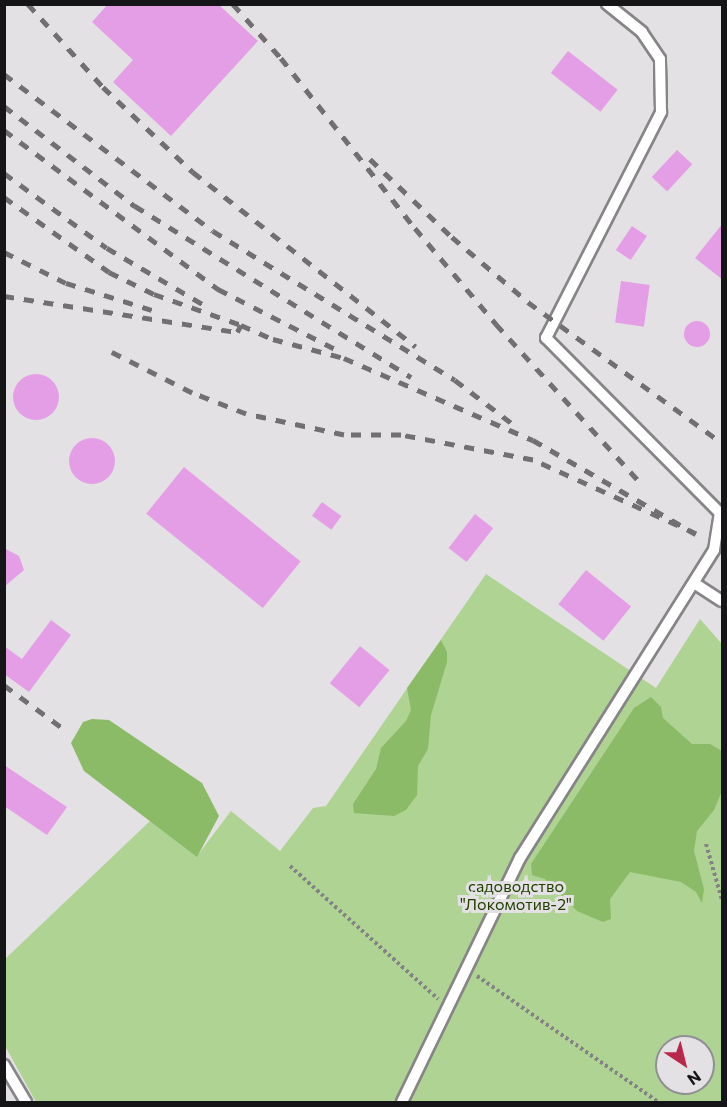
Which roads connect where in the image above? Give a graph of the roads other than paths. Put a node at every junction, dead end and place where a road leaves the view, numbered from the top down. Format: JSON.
{"nodes":[{"id":1,"x":607,"y":4,"type":"edge"},
{"id":2,"x":694,"y":583,"type":"junction"},
{"id":3,"x":723,"y":601,"type":"edge"},
{"id":4,"x":4,"y":1065,"type":"edge"},
{"id":5,"x":26,"y":1102,"type":"edge"},
{"id":6,"x":402,"y":1102,"type":"edge"}],
"edges":[{"from":1,"to":2,"type":"lane"},
{"from":2,"to":3,"type":"lane"},
{"from":2,"to":6,"type":"lane"},
{"from":4,"to":5,"type":"lane"}]}
